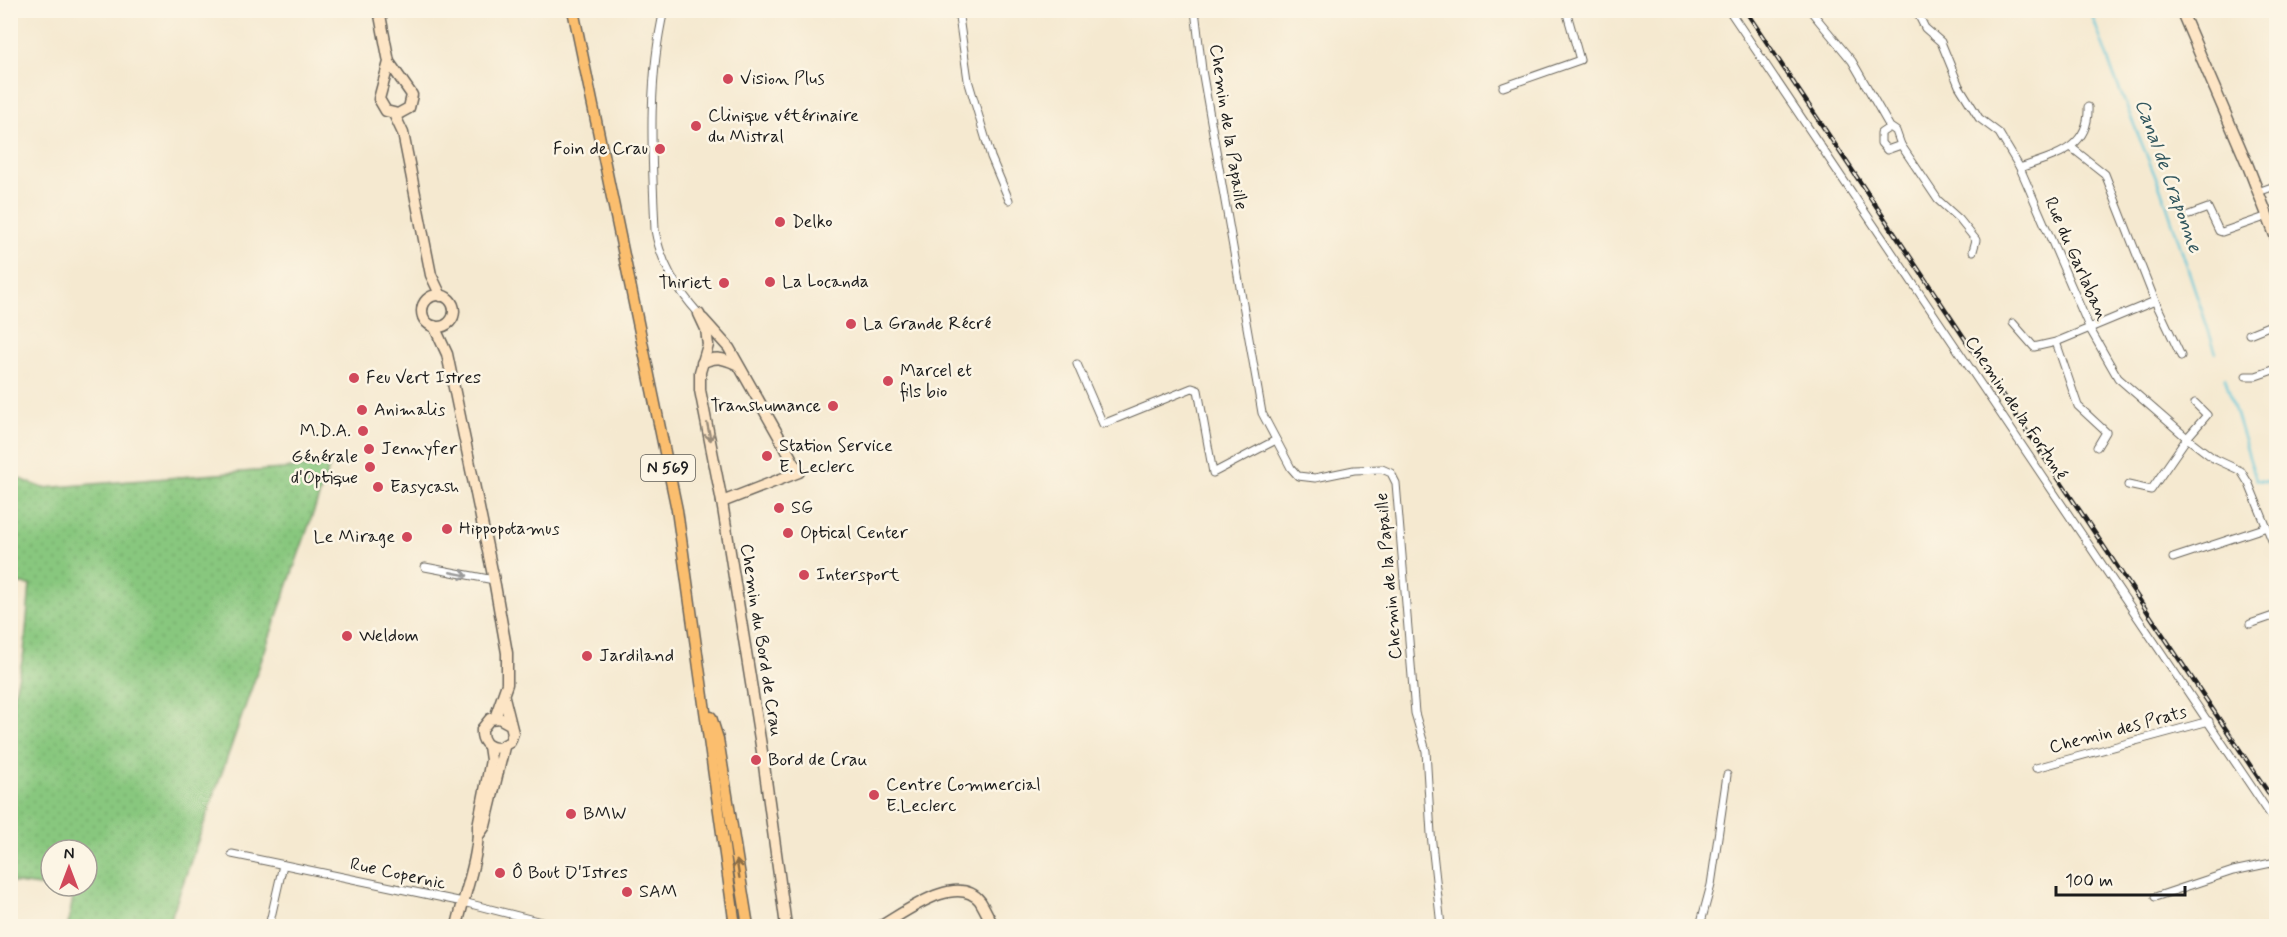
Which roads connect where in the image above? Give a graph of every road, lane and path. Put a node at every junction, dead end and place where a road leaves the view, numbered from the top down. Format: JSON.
{"nodes":[{"id":1,"x":379,"y":10,"type":"edge"},
{"id":2,"x":573,"y":10,"type":"edge"},
{"id":3,"x":664,"y":10,"type":"edge"},
{"id":4,"x":958,"y":10,"type":"edge"},
{"id":5,"x":1195,"y":10,"type":"edge"},
{"id":6,"x":1566,"y":10,"type":"edge"},
{"id":7,"x":1729,"y":10,"type":"edge"},
{"id":8,"x":1810,"y":10,"type":"edge"},
{"id":9,"x":1916,"y":10,"type":"edge"},
{"id":10,"x":2181,"y":10,"type":"edge"},
{"id":11,"x":389,"y":62,"type":"junction"},
{"id":12,"x":402,"y":82,"type":"junction"},
{"id":13,"x":383,"y":87,"type":"junction"},
{"id":14,"x":1503,"y":87,"type":"dead end"},
{"id":15,"x":2088,"y":107,"type":"dead end"},
{"id":16,"x":406,"y":110,"type":"junction"},
{"id":17,"x":394,"y":114,"type":"junction"},
{"id":18,"x":1890,"y":127,"type":"junction"},
{"id":19,"x":403,"y":133,"type":"junction"},
{"id":20,"x":1901,"y":145,"type":"junction"},
{"id":21,"x":2072,"y":148,"type":"junction"},
{"id":22,"x":2020,"y":168,"type":"junction"},
{"id":23,"x":2277,"y":182,"type":"edge"},
{"id":24,"x":2258,"y":192,"type":"junction"},
{"id":25,"x":1009,"y":200,"type":"dead end"},
{"id":26,"x":2189,"y":215,"type":"dead end"},
{"id":27,"x":2268,"y":216,"type":"junction"},
{"id":28,"x":2277,"y":238,"type":"edge"},
{"id":29,"x":1973,"y":251,"type":"dead end"},
{"id":30,"x":435,"y":297,"type":"junction"},
{"id":31,"x":2155,"y":301,"type":"junction"},
{"id":32,"x":699,"y":314,"type":"junction"},
{"id":33,"x":449,"y":322,"type":"junction"},
{"id":34,"x":2013,"y":323,"type":"dead end"},
{"id":35,"x":2277,"y":323,"type":"edge"},
{"id":36,"x":434,"y":326,"type":"junction"},
{"id":37,"x":2090,"y":329,"type":"junction"},
{"id":38,"x":2249,"y":334,"type":"dead end"},
{"id":39,"x":2056,"y":342,"type":"junction"},
{"id":40,"x":447,"y":354,"type":"junction"},
{"id":41,"x":2181,"y":356,"type":"dead end"},
{"id":42,"x":702,"y":363,"type":"junction"},
{"id":43,"x":736,"y":364,"type":"junction"},
{"id":44,"x":1077,"y":364,"type":"dead end"},
{"id":45,"x":2277,"y":369,"type":"edge"},
{"id":46,"x":2246,"y":376,"type":"dead end"},
{"id":47,"x":2195,"y":403,"type":"dead end"},
{"id":48,"x":2187,"y":438,"type":"junction"},
{"id":49,"x":1276,"y":440,"type":"junction"},
{"id":50,"x":2097,"y":447,"type":"dead end"},
{"id":51,"x":2128,"y":485,"type":"dead end"},
{"id":52,"x":722,"y":502,"type":"junction"},
{"id":53,"x":2267,"y":527,"type":"junction"},
{"id":54,"x":2277,"y":550,"type":"edge"},
{"id":55,"x":2173,"y":558,"type":"dead end"},
{"id":56,"x":425,"y":567,"type":"dead end"},
{"id":57,"x":494,"y":580,"type":"junction"},
{"id":58,"x":2277,"y":615,"type":"edge"},
{"id":59,"x":2250,"y":624,"type":"dead end"},
{"id":60,"x":702,"y":686,"type":"junction"},
{"id":61,"x":504,"y":696,"type":"junction"},
{"id":62,"x":495,"y":718,"type":"junction"},
{"id":63,"x":2209,"y":721,"type":"junction"},
{"id":64,"x":510,"y":724,"type":"junction"},
{"id":65,"x":489,"y":746,"type":"junction"},
{"id":66,"x":504,"y":747,"type":"junction"},
{"id":67,"x":2036,"y":768,"type":"dead end"},
{"id":68,"x":1727,"y":775,"type":"dead end"},
{"id":69,"x":2277,"y":823,"type":"edge"},
{"id":70,"x":478,"y":836,"type":"junction"},
{"id":71,"x":231,"y":854,"type":"dead end"},
{"id":72,"x":2277,"y":862,"type":"edge"},
{"id":73,"x":283,"y":865,"type":"junction"},
{"id":74,"x":2155,"y":897,"type":"dead end"},
{"id":75,"x":463,"y":902,"type":"junction"},
{"id":76,"x":269,"y":927,"type":"edge"},
{"id":77,"x":458,"y":927,"type":"edge"},
{"id":78,"x":557,"y":927,"type":"edge"},
{"id":79,"x":735,"y":927,"type":"edge"},
{"id":80,"x":748,"y":927,"type":"edge"},
{"id":81,"x":786,"y":927,"type":"edge"},
{"id":82,"x":881,"y":927,"type":"edge"},
{"id":83,"x":993,"y":927,"type":"edge"},
{"id":84,"x":1441,"y":927,"type":"edge"},
{"id":85,"x":1700,"y":927,"type":"edge"}],
"edges":[{"from":1,"to":11,"type":"street"},
{"from":2,"to":60,"type":"main road","number":"N 569"},
{"from":3,"to":32,"type":"street","name":"Chemin du Bord de Crau"},
{"from":4,"to":25,"type":"street"},
{"from":5,"to":49,"type":"street","name":"Chemin de la Papaille"},
{"from":6,"to":14,"type":"street"},
{"from":7,"to":63,"type":"street","name":"Chemin de la Fortuné"},
{"from":8,"to":18,"type":"street"},
{"from":9,"to":22,"type":"street","name":"Rue du Garlaban"},
{"from":10,"to":24,"type":"street"},
{"from":11,"to":12,"type":"street"},
{"from":11,"to":13,"type":"street"},
{"from":12,"to":13,"type":"street"},
{"from":12,"to":16,"type":"street"},
{"from":13,"to":17,"type":"street"},
{"from":15,"to":21,"type":"street"},
{"from":16,"to":17,"type":"street"},
{"from":16,"to":19,"type":"street"},
{"from":17,"to":19,"type":"street"},
{"from":18,"to":20,"type":"street"},
{"from":18,"to":20,"type":"street"},
{"from":19,"to":30,"type":"street"},
{"from":20,"to":29,"type":"street"},
{"from":21,"to":22,"type":"street"},
{"from":21,"to":31,"type":"street"},
{"from":22,"to":37,"type":"street","name":"Rue du Garlaban"},
{"from":23,"to":24,"type":"street"},
{"from":24,"to":27,"type":"street"},
{"from":26,"to":27,"type":"street"},
{"from":27,"to":28,"type":"street"},
{"from":30,"to":33,"type":"street"},
{"from":30,"to":36,"type":"street"},
{"from":31,"to":37,"type":"street"},
{"from":31,"to":41,"type":"street"},
{"from":32,"to":42,"type":"street","name":"Chemin du Bord de Crau"},
{"from":32,"to":43,"type":"street","name":"Chemin du Bord de Crau"},
{"from":33,"to":36,"type":"street"},
{"from":33,"to":40,"type":"street"},
{"from":34,"to":39,"type":"street"},
{"from":35,"to":38,"type":"street"},
{"from":36,"to":40,"type":"street"},
{"from":37,"to":39,"type":"street"},
{"from":37,"to":48,"type":"street","name":"Rue du Garlaban"},
{"from":39,"to":50,"type":"street"},
{"from":40,"to":57,"type":"street"},
{"from":42,"to":43,"type":"street"},
{"from":42,"to":52,"type":"street","name":"Chemin du Bord de Crau","one_way":true},
{"from":43,"to":52,"type":"street","name":"Chemin du Bord de Crau"},
{"from":44,"to":49,"type":"street"},
{"from":45,"to":46,"type":"street"},
{"from":47,"to":48,"type":"street"},
{"from":48,"to":51,"type":"street"},
{"from":48,"to":53,"type":"street","name":"Rue du Garlaban"},
{"from":49,"to":84,"type":"street","name":"Chemin de la Papaille"},
{"from":52,"to":81,"type":"street","name":"Chemin du Bord de Crau"},
{"from":53,"to":54,"type":"street"},
{"from":53,"to":55,"type":"street"},
{"from":56,"to":57,"type":"street","one_way":true},
{"from":57,"to":61,"type":"street"},
{"from":58,"to":59,"type":"street"},
{"from":60,"to":79,"type":"main road","number":"N 569"},
{"from":80,"to":60,"type":"main road","number":"N 569","one_way":true},
{"from":61,"to":62,"type":"street"},
{"from":61,"to":64,"type":"street"},
{"from":62,"to":64,"type":"street"},
{"from":62,"to":65,"type":"street"},
{"from":63,"to":67,"type":"street","name":"Chemin des Prats"},
{"from":63,"to":69,"type":"street","name":"Chemin de la Fortuné"},
{"from":64,"to":66,"type":"street"},
{"from":65,"to":66,"type":"street"},
{"from":65,"to":70,"type":"street"},
{"from":66,"to":70,"type":"street"},
{"from":68,"to":85,"type":"street"},
{"from":70,"to":75,"type":"street"},
{"from":71,"to":73,"type":"street","name":"Rue Copernic"},
{"from":72,"to":74,"type":"street"},
{"from":73,"to":75,"type":"street","name":"Rue Copernic"},
{"from":73,"to":76,"type":"street"},
{"from":75,"to":77,"type":"street"},
{"from":75,"to":78,"type":"street","name":"Rue Copernic"},
{"from":82,"to":83,"type":"street"}]}
